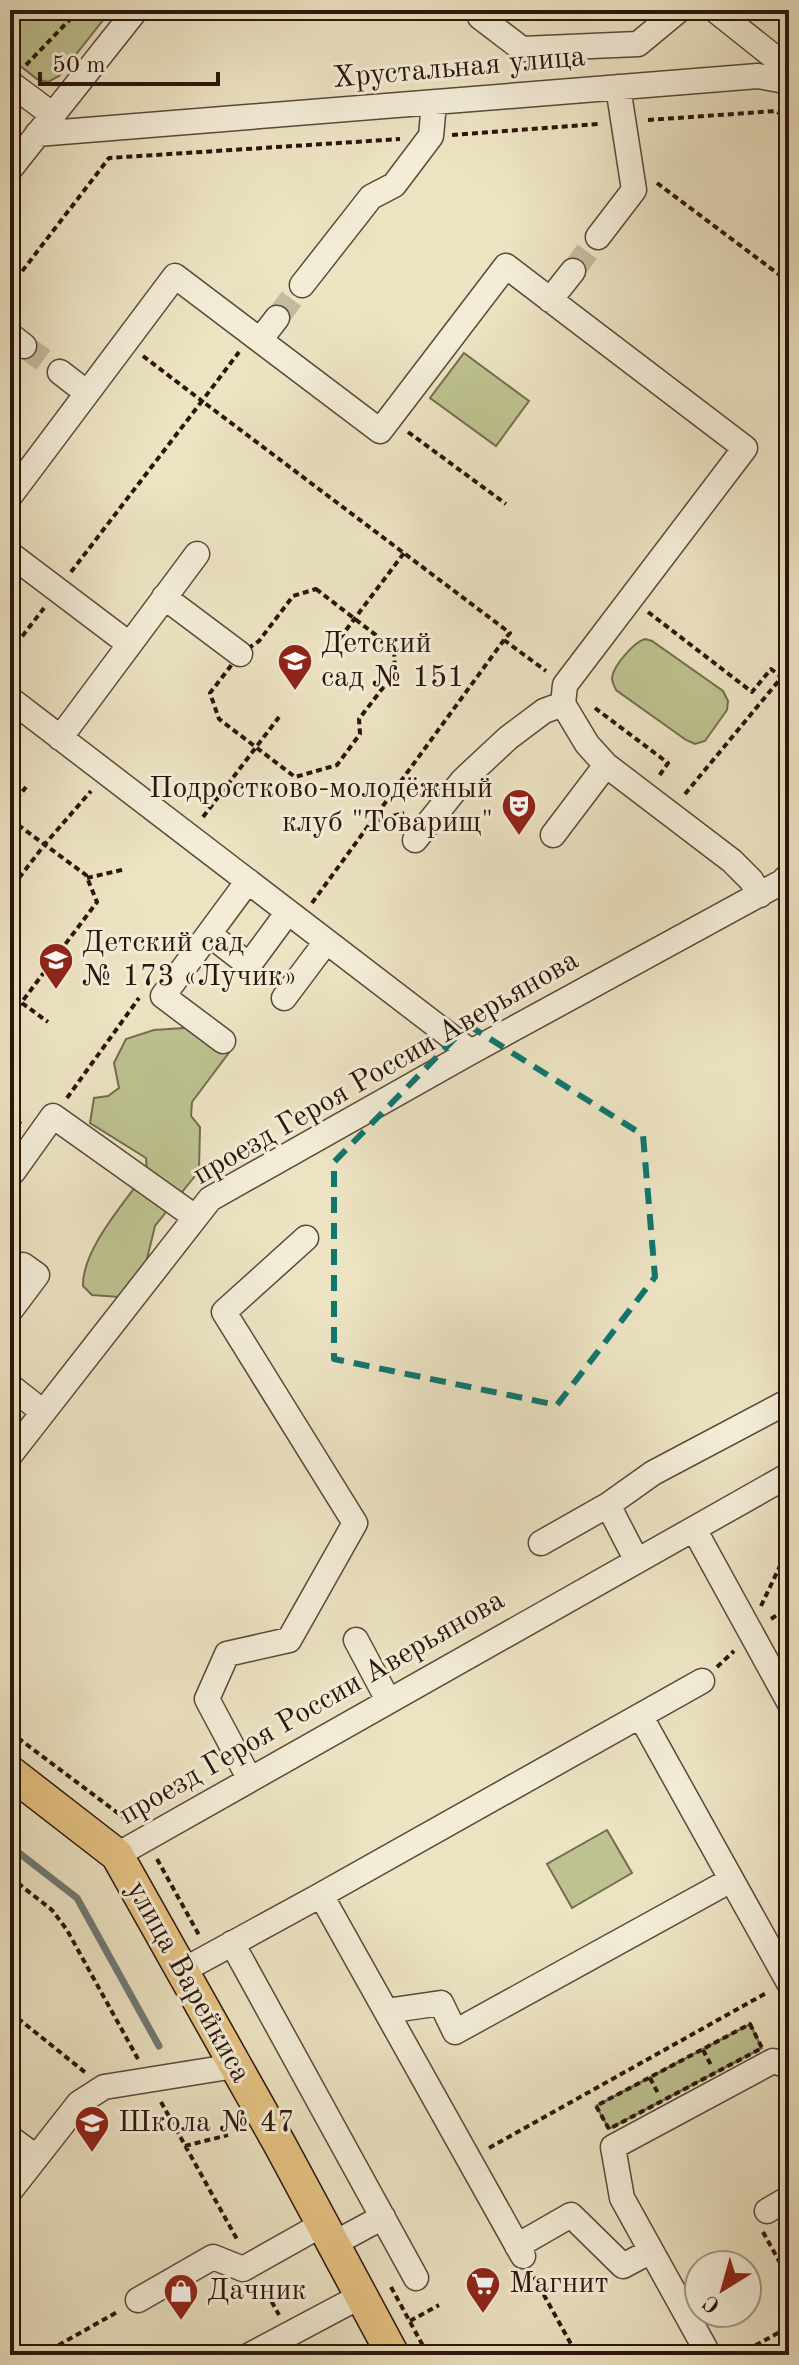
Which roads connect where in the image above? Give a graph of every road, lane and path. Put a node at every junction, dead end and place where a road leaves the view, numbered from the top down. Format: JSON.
{"nodes":[{"id":1,"x":79,"y":10,"type":"edge"},
{"id":2,"x":136,"y":10,"type":"edge"},
{"id":3,"x":679,"y":10,"type":"edge"},
{"id":4,"x":715,"y":10,"type":"edge"},
{"id":5,"x":480,"y":17,"type":"dead end"},
{"id":6,"x":785,"y":72,"type":"edge"},
{"id":7,"x":15,"y":77,"type":"edge"},
{"id":8,"x":618,"y":87,"type":"junction"},
{"id":9,"x":434,"y":103,"type":"junction"},
{"id":10,"x":789,"y":120,"type":"edge"},
{"id":11,"x":623,"y":122,"type":"junction"},
{"id":12,"x":45,"y":125,"type":"junction"},
{"id":13,"x":431,"y":136,"type":"junction"},
{"id":14,"x":630,"y":162,"type":"junction"},
{"id":15,"x":10,"y":169,"type":"edge"},
{"id":16,"x":598,"y":237,"type":"tunnel mouth"},
{"id":17,"x":573,"y":271,"type":"tunnel mouth"},
{"id":18,"x":789,"y":282,"type":"edge"},
{"id":19,"x":302,"y":285,"type":"tunnel mouth"},
{"id":20,"x":10,"y":287,"type":"edge"},
{"id":21,"x":550,"y":300,"type":"junction"},
{"id":22,"x":277,"y":318,"type":"tunnel mouth"},
{"id":23,"x":256,"y":337,"type":"junction"},
{"id":24,"x":125,"y":342,"type":"junction"},
{"id":25,"x":60,"y":372,"type":"tunnel mouth"},
{"id":26,"x":87,"y":393,"type":"junction"},
{"id":27,"x":202,"y":401,"type":"junction"},
{"id":28,"x":390,"y":418,"type":"junction"},
{"id":29,"x":10,"y":496,"type":"edge"},
{"id":30,"x":506,"y":504,"type":"dead end"},
{"id":31,"x":404,"y":553,"type":"junction"},
{"id":32,"x":10,"y":554,"type":"edge"},
{"id":33,"x":197,"y":554,"type":"dead end"},
{"id":34,"x":58,"y":590,"type":"junction"},
{"id":35,"x":164,"y":597,"type":"junction"},
{"id":36,"x":630,"y":599,"type":"junction"},
{"id":37,"x":355,"y":619,"type":"junction"},
{"id":38,"x":504,"y":640,"type":"junction"},
{"id":39,"x":129,"y":644,"type":"junction"},
{"id":40,"x":334,"y":646,"type":"dead end"},
{"id":41,"x":10,"y":652,"type":"edge"},
{"id":42,"x":240,"y":654,"type":"junction"},
{"id":43,"x":782,"y":677,"type":"junction"},
{"id":44,"x":789,"y":683,"type":"edge"},
{"id":45,"x":564,"y":695,"type":"junction"},
{"id":46,"x":10,"y":699,"type":"edge"},
{"id":47,"x":279,"y":717,"type":"dead end"},
{"id":48,"x":60,"y":738,"type":"junction"},
{"id":49,"x":256,"y":747,"type":"junction"},
{"id":50,"x":606,"y":765,"type":"junction"},
{"id":51,"x":97,"y":784,"type":"dead end"},
{"id":52,"x":26,"y":787,"type":"dead end"},
{"id":53,"x":651,"y":787,"type":"dead end"},
{"id":54,"x":685,"y":794,"type":"dead end"},
{"id":55,"x":10,"y":807,"type":"edge"},
{"id":56,"x":10,"y":819,"type":"edge"},
{"id":57,"x":553,"y":835,"type":"dead end"},
{"id":58,"x":188,"y":836,"type":"junction"},
{"id":59,"x":415,"y":840,"type":"dead end"},
{"id":60,"x":45,"y":844,"type":"junction"},
{"id":61,"x":126,"y":869,"type":"dead end"},
{"id":62,"x":19,"y":878,"type":"dead end"},
{"id":63,"x":87,"y":878,"type":"junction"},
{"id":64,"x":248,"y":881,"type":"junction"},
{"id":65,"x":787,"y":883,"type":"edge"},
{"id":66,"x":760,"y":895,"type":"junction"},
{"id":67,"x":293,"y":916,"type":"junction"},
{"id":68,"x":209,"y":934,"type":"junction"},
{"id":69,"x":326,"y":942,"type":"junction"},
{"id":70,"x":143,"y":992,"type":"dead end"},
{"id":71,"x":284,"y":998,"type":"dead end"},
{"id":72,"x":22,"y":1003,"type":"junction"},
{"id":73,"x":10,"y":1014,"type":"edge"},
{"id":74,"x":48,"y":1022,"type":"dead end"},
{"id":75,"x":223,"y":1041,"type":"dead end"},
{"id":76,"x":469,"y":1053,"type":"junction"},
{"id":77,"x":53,"y":1116,"type":"junction"},
{"id":78,"x":13,"y":1172,"type":"dead end"},
{"id":79,"x":195,"y":1217,"type":"junction"},
{"id":80,"x":306,"y":1238,"type":"dead end"},
{"id":81,"x":23,"y":1265,"type":"dead end"},
{"id":82,"x":10,"y":1311,"type":"edge"},
{"id":83,"x":10,"y":1386,"type":"edge"},
{"id":84,"x":789,"y":1401,"type":"edge"},
{"id":85,"x":43,"y":1412,"type":"junction"},
{"id":86,"x":10,"y":1455,"type":"edge"},
{"id":87,"x":789,"y":1475,"type":"edge"},
{"id":88,"x":608,"y":1505,"type":"junction"},
{"id":89,"x":694,"y":1529,"type":"junction"},
{"id":90,"x":541,"y":1543,"type":"dead end"},
{"id":91,"x":637,"y":1561,"type":"junction"},
{"id":92,"x":356,"y":1640,"type":"dead end"},
{"id":93,"x":780,"y":1663,"type":"edge"},
{"id":94,"x":702,"y":1681,"type":"dead end"},
{"id":95,"x":388,"y":1700,"type":"junction"},
{"id":96,"x":789,"y":1702,"type":"edge"},
{"id":97,"x":641,"y":1717,"type":"junction"},
{"id":98,"x":10,"y":1772,"type":"edge"},
{"id":99,"x":249,"y":1778,"type":"junction"},
{"id":100,"x":117,"y":1855,"type":"junction"},
{"id":101,"x":10,"y":1877,"type":"edge"},
{"id":102,"x":731,"y":1880,"type":"junction"},
{"id":103,"x":321,"y":1895,"type":"junction"},
{"id":104,"x":232,"y":1943,"type":"junction"},
{"id":105,"x":182,"y":1971,"type":"junction"},
{"id":106,"x":788,"y":1982,"type":"edge"},
{"id":107,"x":386,"y":2011,"type":"junction"},
{"id":108,"x":10,"y":2012,"type":"edge"},
{"id":109,"x":702,"y":2049,"type":"junction"},
{"id":110,"x":235,"y":2066,"type":"junction"},
{"id":111,"x":789,"y":2066,"type":"edge"},
{"id":112,"x":715,"y":2073,"type":"junction"},
{"id":113,"x":650,"y":2077,"type":"junction"},
{"id":114,"x":149,"y":2079,"type":"junction"},
{"id":115,"x":104,"y":2087,"type":"junction"},
{"id":116,"x":662,"y":2101,"type":"junction"},
{"id":117,"x":228,"y":2135,"type":"dead end"},
{"id":118,"x":10,"y":2138,"type":"edge"},
{"id":119,"x":185,"y":2146,"type":"junction"},
{"id":120,"x":36,"y":2157,"type":"junction"},
{"id":121,"x":468,"y":2160,"type":"junction"},
{"id":122,"x":10,"y":2191,"type":"edge"},
{"id":123,"x":789,"y":2198,"type":"edge"},
{"id":124,"x":383,"y":2217,"type":"junction"},
{"id":125,"x":763,"y":2218,"type":"joint"},
{"id":126,"x":328,"y":2234,"type":"junction"},
{"id":127,"x":520,"y":2251,"type":"junction"},
{"id":128,"x":651,"y":2251,"type":"junction"},
{"id":129,"x":250,"y":2264,"type":"junction"},
{"id":130,"x":416,"y":2278,"type":"dead end"},
{"id":131,"x":789,"y":2279,"type":"edge"},
{"id":132,"x":361,"y":2296,"type":"junction"},
{"id":133,"x":138,"y":2300,"type":"joint"},
{"id":134,"x":439,"y":2305,"type":"dead end"},
{"id":135,"x":410,"y":2321,"type":"dead end"},
{"id":136,"x":789,"y":2327,"type":"edge"},
{"id":137,"x":290,"y":2334,"type":"junction"},
{"id":138,"x":705,"y":2348,"type":"dead end"},
{"id":139,"x":41,"y":2355,"type":"edge"},
{"id":140,"x":250,"y":2355,"type":"edge"},
{"id":141,"x":393,"y":2355,"type":"edge"},
{"id":142,"x":577,"y":2355,"type":"edge"},
{"id":143,"x":738,"y":2355,"type":"edge"}],
"edges":[{"from":1,"to":7,"type":"path"},
{"from":2,"to":12,"type":"street"},
{"from":3,"to":5,"type":"street"},
{"from":4,"to":6,"type":"street"},
{"from":6,"to":8,"type":"street","name":"Хрустальная улица"},
{"from":7,"to":12,"type":"street"},
{"from":8,"to":9,"type":"street","name":"Хрустальная улица"},
{"from":8,"to":11,"type":"street"},
{"from":9,"to":12,"type":"street","name":"Хрустальная улица"},
{"from":9,"to":13,"type":"street"},
{"from":10,"to":11,"type":"path"},
{"from":11,"to":13,"type":"path"},
{"from":11,"to":14,"type":"street"},
{"from":12,"to":15,"type":"street"},
{"from":13,"to":19,"type":"street"},
{"from":13,"to":20,"type":"path"},
{"from":14,"to":16,"type":"street"},
{"from":14,"to":18,"type":"path"},
{"from":17,"to":21,"type":"street"},
{"from":21,"to":28,"type":"street"},
{"from":21,"to":36,"type":"street"},
{"from":22,"to":23,"type":"street"},
{"from":23,"to":24,"type":"street"},
{"from":23,"to":27,"type":"path"},
{"from":23,"to":28,"type":"street"},
{"from":24,"to":26,"type":"street"},
{"from":24,"to":27,"type":"path"},
{"from":25,"to":26,"type":"street"},
{"from":26,"to":29,"type":"street"},
{"from":27,"to":31,"type":"path"},
{"from":27,"to":34,"type":"path"},
{"from":28,"to":30,"type":"path"},
{"from":31,"to":37,"type":"path"},
{"from":31,"to":38,"type":"path"},
{"from":32,"to":34,"type":"street"},
{"from":33,"to":35,"type":"street"},
{"from":34,"to":39,"type":"street"},
{"from":34,"to":41,"type":"path"},
{"from":35,"to":39,"type":"street"},
{"from":35,"to":42,"type":"street"},
{"from":36,"to":43,"type":"path"},
{"from":36,"to":45,"type":"street"},
{"from":37,"to":40,"type":"path"},
{"from":37,"to":42,"type":"path"},
{"from":37,"to":49,"type":"path"},
{"from":38,"to":45,"type":"path"},
{"from":38,"to":67,"type":"path"},
{"from":39,"to":48,"type":"street"},
{"from":42,"to":49,"type":"path"},
{"from":43,"to":44,"type":"path"},
{"from":43,"to":54,"type":"path"},
{"from":45,"to":50,"type":"street"},
{"from":45,"to":53,"type":"path"},
{"from":45,"to":59,"type":"street"},
{"from":46,"to":48,"type":"street"},
{"from":47,"to":49,"type":"path"},
{"from":48,"to":58,"type":"street"},
{"from":49,"to":58,"type":"path"},
{"from":50,"to":57,"type":"street"},
{"from":50,"to":66,"type":"street"},
{"from":51,"to":60,"type":"path"},
{"from":52,"to":55,"type":"path"},
{"from":56,"to":60,"type":"path"},
{"from":58,"to":64,"type":"street"},
{"from":60,"to":62,"type":"path"},
{"from":60,"to":63,"type":"path"},
{"from":61,"to":63,"type":"path"},
{"from":63,"to":72,"type":"path"},
{"from":64,"to":67,"type":"street"},
{"from":64,"to":68,"type":"street"},
{"from":65,"to":66,"type":"street","name":"проезд Героя России Аверьянова"},
{"from":66,"to":76,"type":"street","name":"проезд Героя России Аверьянова"},
{"from":67,"to":68,"type":"street"},
{"from":67,"to":69,"type":"street"},
{"from":68,"to":75,"type":"street"},
{"from":69,"to":71,"type":"street"},
{"from":69,"to":76,"type":"street"},
{"from":70,"to":77,"type":"path"},
{"from":72,"to":73,"type":"path"},
{"from":72,"to":74,"type":"path"},
{"from":76,"to":79,"type":"street","name":"проезд Героя России Аверьянова"},
{"from":77,"to":78,"type":"street"},
{"from":77,"to":79,"type":"street"},
{"from":79,"to":85,"type":"street","name":"проезд Героя России Аверьянова"},
{"from":80,"to":99,"type":"street"},
{"from":81,"to":82,"type":"street"},
{"from":83,"to":85,"type":"street"},
{"from":84,"to":88,"type":"street"},
{"from":85,"to":86,"type":"street","name":"проезд Героя России Аверьянова"},
{"from":87,"to":89,"type":"street","name":"проезд Героя России Аверьянова"},
{"from":88,"to":90,"type":"street"},
{"from":88,"to":91,"type":"street"},
{"from":89,"to":91,"type":"street","name":"проезд Героя России Аверьянова"},
{"from":89,"to":93,"type":"street"},
{"from":91,"to":95,"type":"street","name":"проезд Героя России Аверьянова"},
{"from":92,"to":95,"type":"street"},
{"from":93,"to":96,"type":"street"},
{"from":94,"to":97,"type":"street"},
{"from":95,"to":99,"type":"street","name":"проезд Героя России Аверьянова"},
{"from":97,"to":102,"type":"street"},
{"from":97,"to":103,"type":"street"},
{"from":98,"to":100,"type":"main road","name":"улица Варейкиса"},
{"from":99,"to":100,"type":"street","name":"проезд Героя России Аверьянова"},
{"from":100,"to":105,"type":"main road","name":"улица Варейкиса"},
{"from":101,"to":114,"type":"path"},
{"from":102,"to":106,"type":"street"},
{"from":102,"to":107,"type":"street"},
{"from":103,"to":104,"type":"street"},
{"from":103,"to":107,"type":"street"},
{"from":104,"to":105,"type":"street"},
{"from":104,"to":124,"type":"street"},
{"from":105,"to":110,"type":"main road","name":"улица Варейкиса"},
{"from":106,"to":121,"type":"path"},
{"from":107,"to":121,"type":"street"},
{"from":108,"to":115,"type":"path"},
{"from":109,"to":112,"type":"path"},
{"from":109,"to":112,"type":"path"},
{"from":109,"to":113,"type":"path"},
{"from":110,"to":114,"type":"street"},
{"from":110,"to":126,"type":"main road","name":"улица Варейкиса"},
{"from":111,"to":128,"type":"street"},
{"from":112,"to":116,"type":"path"},
{"from":113,"to":116,"type":"path"},
{"from":113,"to":116,"type":"path"},
{"from":114,"to":115,"type":"street"},
{"from":114,"to":119,"type":"path"},
{"from":115,"to":120,"type":"street"},
{"from":117,"to":119,"type":"path"},
{"from":118,"to":120,"type":"street"},
{"from":119,"to":129,"type":"path"},
{"from":120,"to":122,"type":"street"},
{"from":121,"to":127,"type":"street"},
{"from":123,"to":125,"type":"street"},
{"from":124,"to":126,"type":"street"},
{"from":124,"to":130,"type":"street"},
{"from":125,"to":131,"type":"path"},
{"from":126,"to":129,"type":"street"},
{"from":126,"to":132,"type":"main road","name":"улица Варейкиса"},
{"from":127,"to":128,"type":"street"},
{"from":127,"to":142,"type":"path"},
{"from":128,"to":138,"type":"street"},
{"from":129,"to":133,"type":"street"},
{"from":129,"to":137,"type":"path"},
{"from":132,"to":137,"type":"street"},
{"from":132,"to":141,"type":"main road","name":"улица Варейкиса"},
{"from":133,"to":139,"type":"path"},
{"from":134,"to":135,"type":"path"},
{"from":136,"to":143,"type":"path"},
{"from":137,"to":140,"type":"street"}]}
